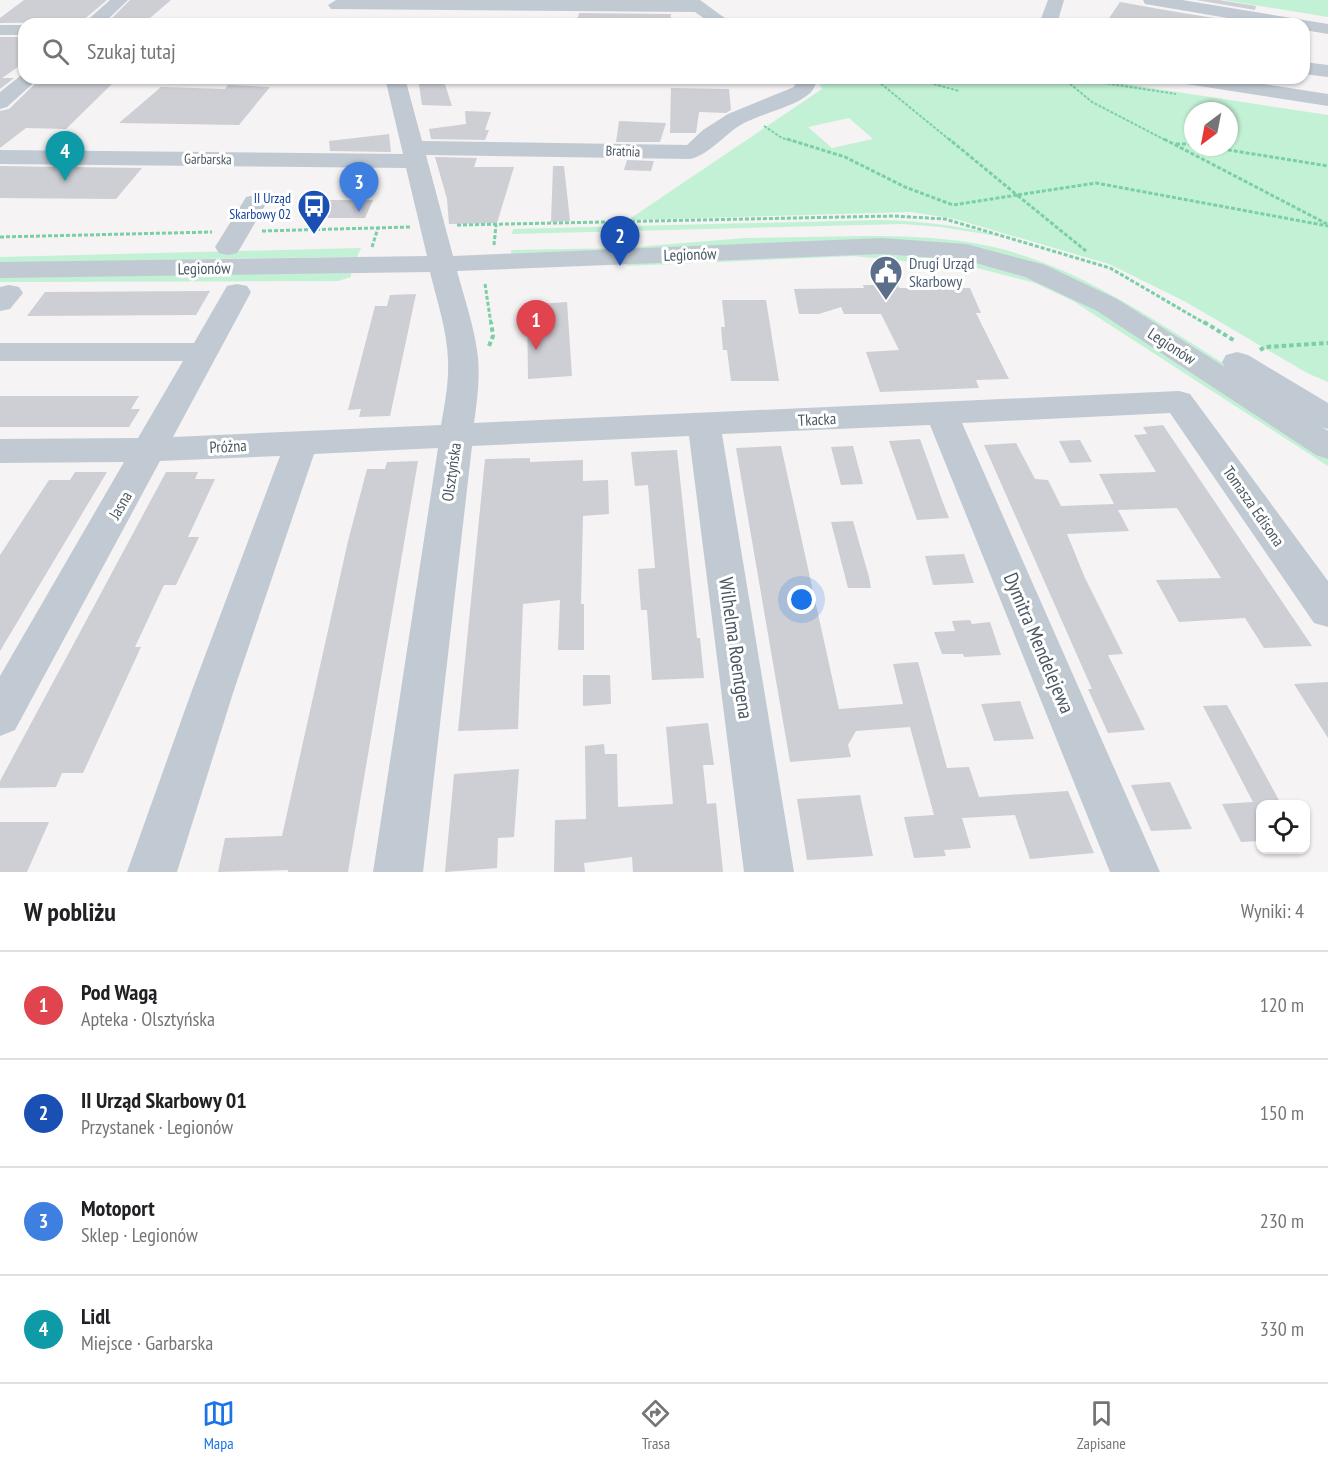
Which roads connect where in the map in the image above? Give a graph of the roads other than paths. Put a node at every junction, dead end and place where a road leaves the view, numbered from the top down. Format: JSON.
{"nodes":[{"id":1,"x":120,"y":0,"type":"edge"},
{"id":2,"x":1056,"y":0,"type":"edge"},
{"id":3,"x":1151,"y":0,"type":"edge"},
{"id":4,"x":336,"y":2,"type":"edge"},
{"id":5,"x":693,"y":4,"type":"edge"},
{"id":6,"x":99,"y":18,"type":"edge"},
{"id":7,"x":343,"y":18,"type":"edge"},
{"id":8,"x":715,"y":18,"type":"edge"},
{"id":9,"x":1050,"y":18,"type":"edge"},
{"id":10,"x":1259,"y":18,"type":"edge"},
{"id":11,"x":1310,"y":27,"type":"edge"},
{"id":12,"x":1328,"y":29,"type":"edge"},
{"id":13,"x":0,"y":30,"type":"edge"},
{"id":14,"x":18,"y":30,"type":"edge"},
{"id":15,"x":1310,"y":69,"type":"edge"},
{"id":16,"x":1328,"y":71,"type":"edge"},
{"id":17,"x":22,"y":84,"type":"edge"},
{"id":18,"x":396,"y":84,"type":"edge"},
{"id":19,"x":806,"y":84,"type":"edge"},
{"id":20,"x":1225,"y":84,"type":"edge"},
{"id":21,"x":1328,"y":100,"type":"edge"},
{"id":22,"x":0,"y":103,"type":"edge"},
{"id":23,"x":414,"y":154,"type":"junction"},
{"id":24,"x":0,"y":157,"type":"edge"},
{"id":25,"x":255,"y":202,"type":"dead end"},
{"id":26,"x":232,"y":239,"type":"junction"},
{"id":27,"x":444,"y":244,"type":"junction"},
{"id":28,"x":0,"y":252,"type":"edge"},
{"id":29,"x":3,"y":288,"type":"edge"},
{"id":30,"x":237,"y":292,"type":"dead end"},
{"id":31,"x":0,"y":352,"type":"edge"},
{"id":32,"x":205,"y":352,"type":"junction"},
{"id":33,"x":1179,"y":402,"type":"joint"},
{"id":34,"x":942,"y":414,"type":"junction"},
{"id":35,"x":1328,"y":418,"type":"edge"},
{"id":36,"x":704,"y":424,"type":"junction"},
{"id":37,"x":456,"y":436,"type":"junction"},
{"id":38,"x":301,"y":443,"type":"junction"},
{"id":39,"x":1328,"y":447,"type":"edge"},
{"id":40,"x":151,"y":450,"type":"junction"},
{"id":41,"x":2,"y":454,"type":"edge"},
{"id":42,"x":1328,"y":611,"type":"edge"},
{"id":43,"x":0,"y":716,"type":"edge"},
{"id":44,"x":152,"y":872,"type":"edge"},
{"id":45,"x":398,"y":872,"type":"edge"},
{"id":46,"x":769,"y":872,"type":"edge"},
{"id":47,"x":1135,"y":872,"type":"edge"}],
"edges":[{"from":1,"to":6,"type":"street"},
{"from":2,"to":9,"type":"street"},
{"from":3,"to":10,"type":"street"},
{"from":4,"to":5,"type":"street"},
{"from":4,"to":7,"type":"street"},
{"from":5,"to":8,"type":"street"},
{"from":11,"to":12,"type":"street"},
{"from":13,"to":14,"type":"street"},
{"from":15,"to":16,"type":"street"},
{"from":17,"to":22,"type":"street"},
{"from":18,"to":23,"type":"street","name":"Olsztyńska"},
{"from":19,"to":23,"type":"street","name":"Bratnia"},
{"from":20,"to":21,"type":"street"},
{"from":23,"to":24,"type":"street","name":"Garbarska"},
{"from":23,"to":27,"type":"street","name":"Olsztyńska"},
{"from":25,"to":26,"type":"street"},
{"from":26,"to":27,"type":"street","name":"Legionów"},
{"from":26,"to":28,"type":"street","name":"Legionów"},
{"from":27,"to":29,"type":"street","name":"Legionów"},
{"from":27,"to":35,"type":"street","name":"Legionów"},
{"from":27,"to":37,"type":"street","name":"Olsztyńska"},
{"from":27,"to":39,"type":"street","name":"Legionów"},
{"from":30,"to":32,"type":"street","name":"Jasna"},
{"from":31,"to":32,"type":"street"},
{"from":32,"to":40,"type":"street","name":"Jasna"},
{"from":33,"to":34,"type":"street","name":"Tkacka"},
{"from":33,"to":42,"type":"street","name":"Tomasza Edisona"},
{"from":34,"to":36,"type":"street","name":"Tkacka"},
{"from":34,"to":47,"type":"street","name":"Dymitra Mendelejewa"},
{"from":36,"to":37,"type":"street","name":"Tkacka"},
{"from":36,"to":46,"type":"street","name":"Wilhelma Roentgena"},
{"from":37,"to":38,"type":"street","name":"Próżna"},
{"from":37,"to":45,"type":"street","name":"Olsztyńska"},
{"from":38,"to":40,"type":"street","name":"Próżna"},
{"from":38,"to":44,"type":"street"},
{"from":40,"to":41,"type":"street","name":"Próżna"},
{"from":40,"to":43,"type":"street","name":"Jasna"}]}
